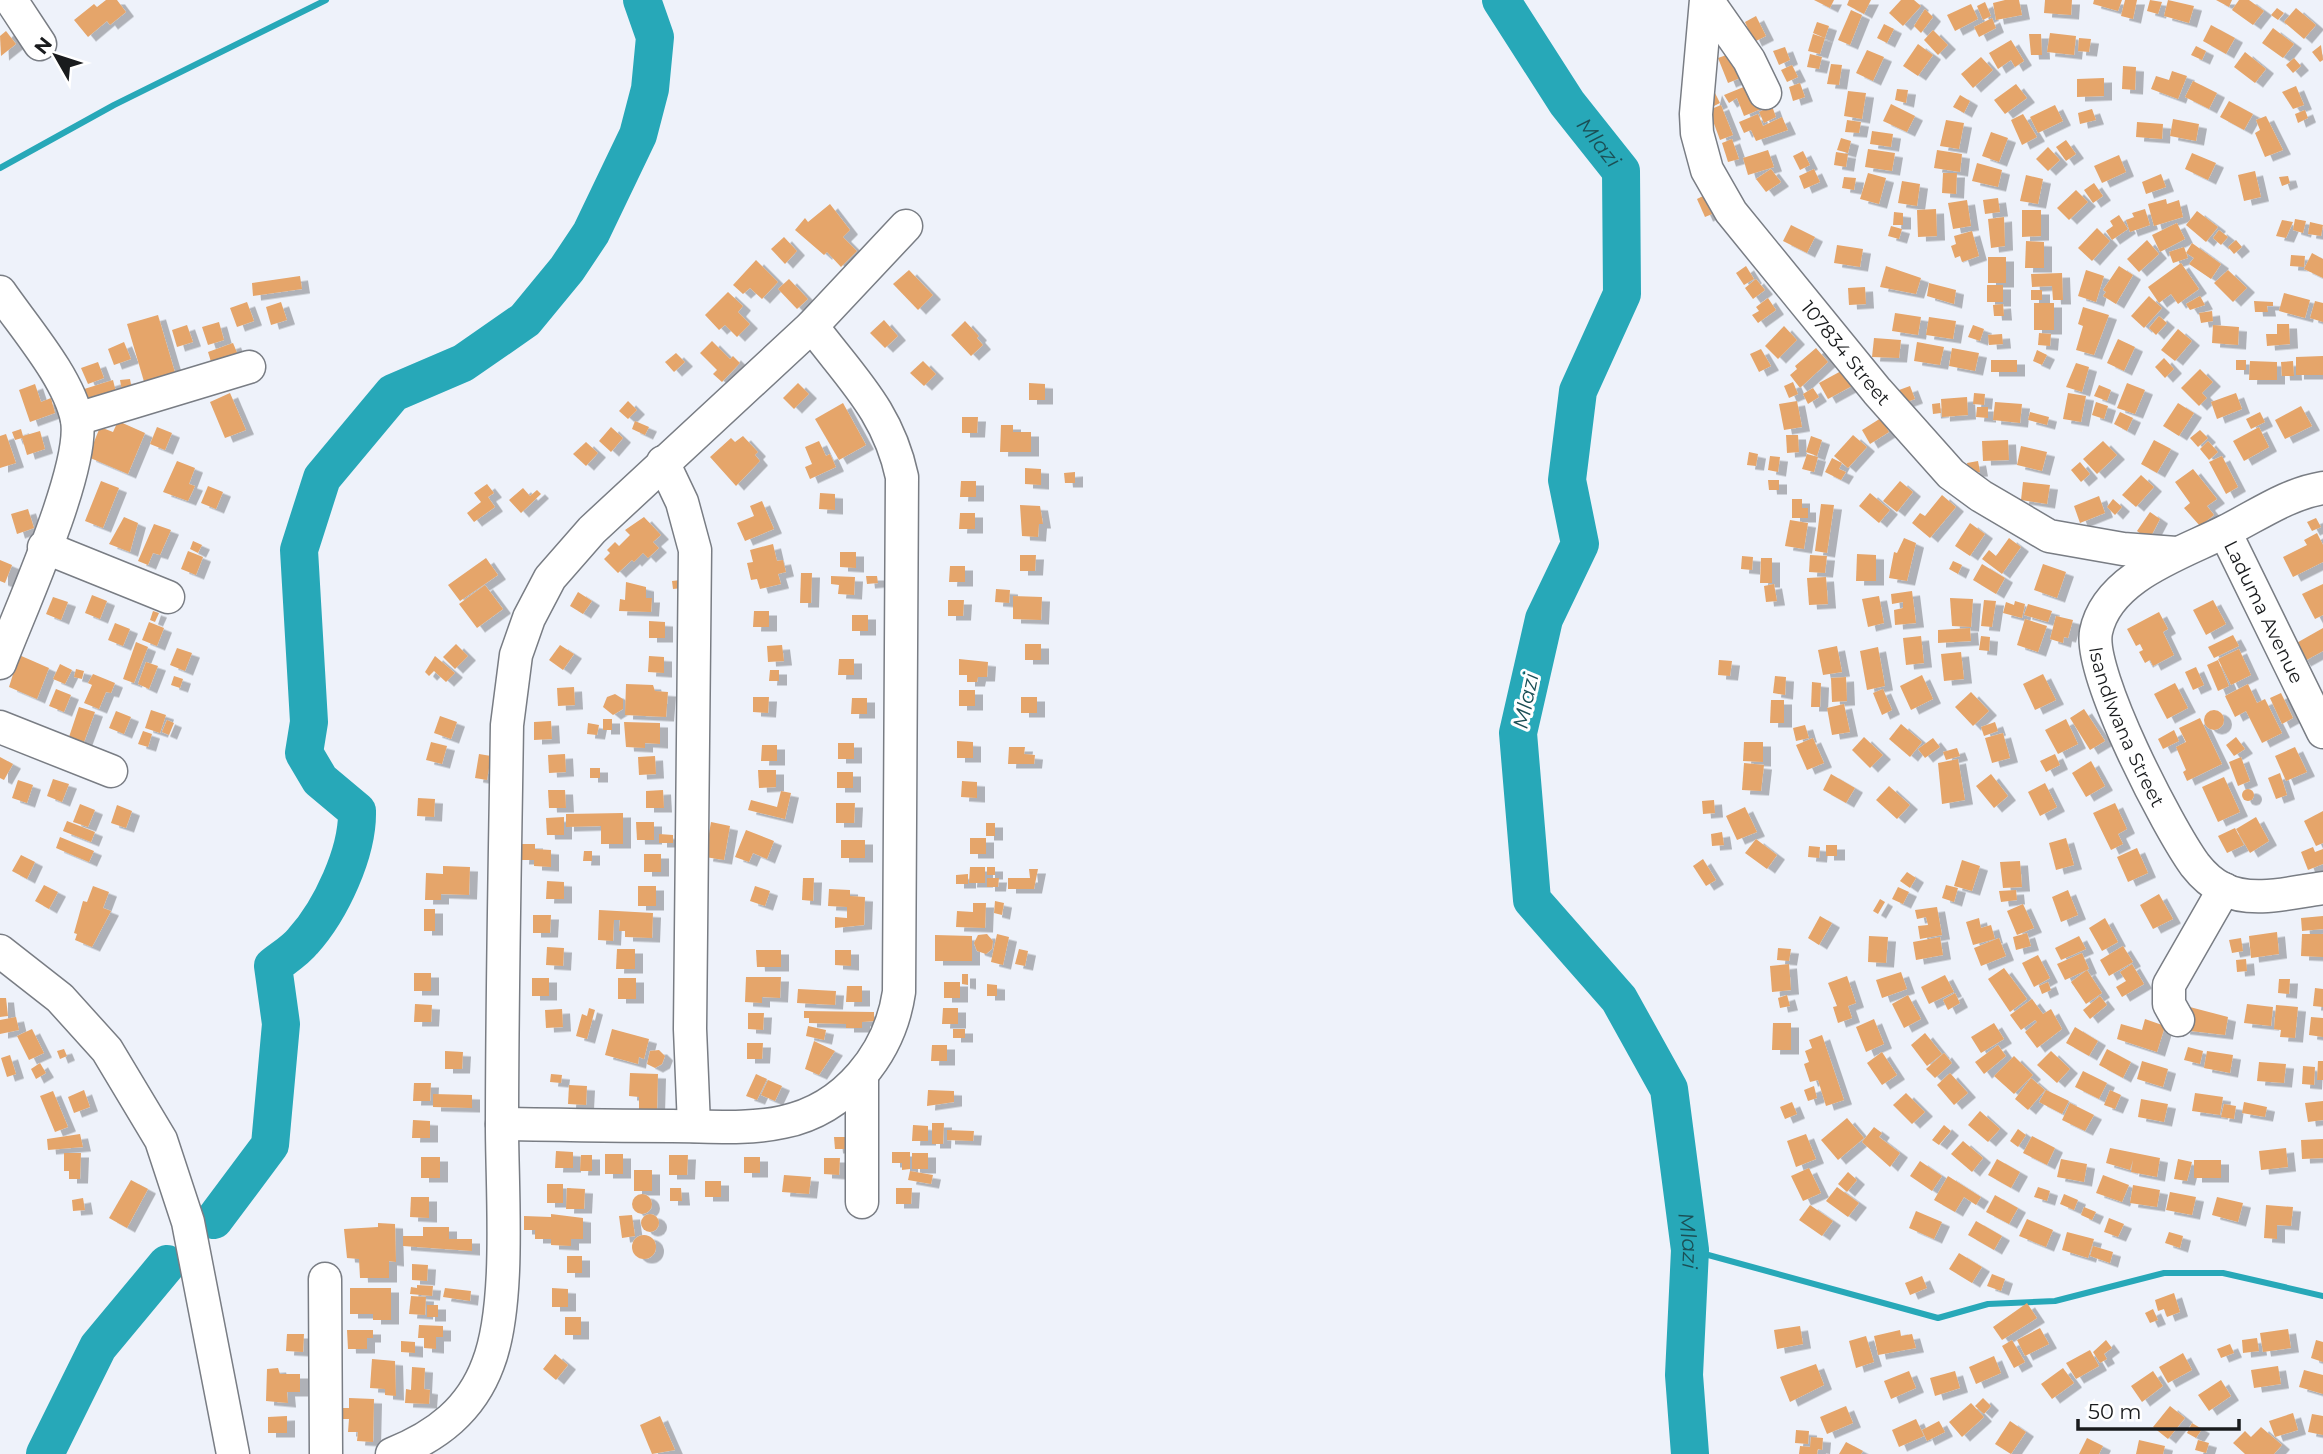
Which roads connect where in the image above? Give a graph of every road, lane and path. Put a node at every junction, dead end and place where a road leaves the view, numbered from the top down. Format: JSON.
{"nodes":[{"id":1,"x":11,"y":0,"type":"edge"},
{"id":2,"x":1706,"y":0,"type":"edge"},
{"id":3,"x":40,"y":44,"type":"dead end"},
{"id":4,"x":1765,"y":93,"type":"dead end"},
{"id":5,"x":906,"y":226,"type":"dead end"},
{"id":6,"x":0,"y":292,"type":"edge"},
{"id":7,"x":812,"y":326,"type":"junction"},
{"id":8,"x":249,"y":367,"type":"dead end"},
{"id":9,"x":76,"y":419,"type":"junction"},
{"id":10,"x":663,"y":462,"type":"junction"},
{"id":11,"x":2323,"y":488,"type":"edge"},
{"id":12,"x":2225,"y":532,"type":"junction"},
{"id":13,"x":44,"y":547,"type":"junction"},
{"id":14,"x":2176,"y":553,"type":"junction"},
{"id":15,"x":168,"y":597,"type":"dead end"},
{"id":16,"x":0,"y":663,"type":"edge"},
{"id":17,"x":0,"y":727,"type":"edge"},
{"id":18,"x":2323,"y":732,"type":"edge"},
{"id":19,"x":111,"y":771,"type":"dead end"},
{"id":20,"x":2323,"y":888,"type":"edge"},
{"id":21,"x":2224,"y":890,"type":"junction"},
{"id":22,"x":0,"y":951,"type":"edge"},
{"id":23,"x":2178,"y":1020,"type":"dead end"},
{"id":24,"x":862,"y":1075,"type":"junction"},
{"id":25,"x":502,"y":1124,"type":"junction"},
{"id":26,"x":694,"y":1126,"type":"junction"},
{"id":27,"x":862,"y":1202,"type":"dead end"},
{"id":28,"x":325,"y":1279,"type":"dead end"},
{"id":29,"x":233,"y":1454,"type":"edge"},
{"id":30,"x":326,"y":1454,"type":"edge"},
{"id":31,"x":392,"y":1454,"type":"edge"}],
"edges":[{"from":1,"to":3,"type":"street"},
{"from":2,"to":4,"type":"street"},
{"from":2,"to":14,"type":"street","name":"107834 Street"},
{"from":5,"to":7,"type":"street"},
{"from":6,"to":9,"type":"street"},
{"from":7,"to":10,"type":"street"},
{"from":7,"to":24,"type":"street"},
{"from":8,"to":9,"type":"street"},
{"from":9,"to":13,"type":"street"},
{"from":10,"to":25,"type":"street"},
{"from":10,"to":26,"type":"street"},
{"from":11,"to":12,"type":"street","name":"Isandlwana Street"},
{"from":12,"to":14,"type":"street","name":"Isandlwana Street"},
{"from":12,"to":18,"type":"street","name":"Laduma Avenue"},
{"from":13,"to":15,"type":"street"},
{"from":13,"to":16,"type":"street"},
{"from":14,"to":21,"type":"street","name":"Isandlwana Street"},
{"from":17,"to":19,"type":"street"},
{"from":20,"to":21,"type":"street"},
{"from":21,"to":23,"type":"street"},
{"from":22,"to":29,"type":"street"},
{"from":24,"to":26,"type":"street"},
{"from":24,"to":27,"type":"street"},
{"from":25,"to":26,"type":"street"},
{"from":25,"to":31,"type":"street"},
{"from":28,"to":30,"type":"street"}]}
